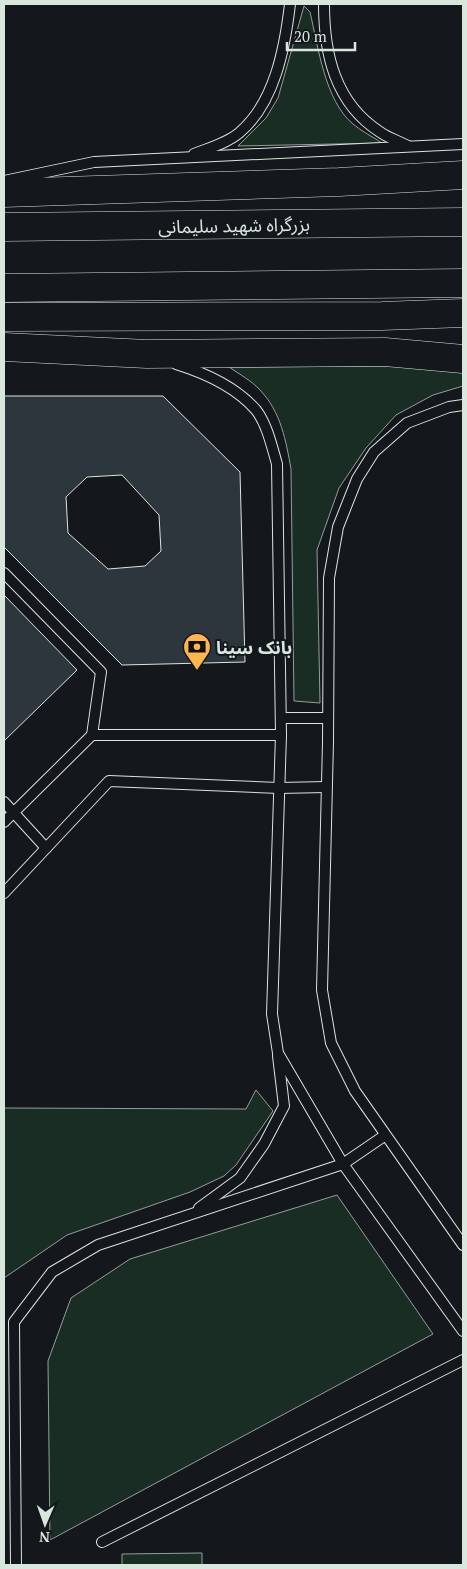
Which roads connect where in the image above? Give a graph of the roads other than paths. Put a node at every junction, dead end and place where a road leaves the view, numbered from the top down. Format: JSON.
{"nodes":[{"id":1,"x":290,"y":4,"type":"edge"},
{"id":2,"x":324,"y":4,"type":"edge"},
{"id":3,"x":463,"y":144,"type":"edge"},
{"id":4,"x":411,"y":147,"type":"junction"},
{"id":5,"x":186,"y":157,"type":"junction"},
{"id":6,"x":463,"y":175,"type":"edge"},
{"id":7,"x":4,"y":181,"type":"edge"},
{"id":8,"x":4,"y":193,"type":"edge"},
{"id":9,"x":463,"y":222,"type":"edge"},
{"id":10,"x":4,"y":227,"type":"edge"},
{"id":11,"x":463,"y":282,"type":"edge"},
{"id":12,"x":4,"y":288,"type":"edge"},
{"id":13,"x":463,"y":313,"type":"edge"},
{"id":14,"x":382,"y":316,"type":"junction"},
{"id":15,"x":4,"y":317,"type":"edge"},
{"id":16,"x":463,"y":324,"type":"edge"},
{"id":17,"x":4,"y":347,"type":"edge"},
{"id":18,"x":147,"y":354,"type":"junction"},
{"id":19,"x":463,"y":359,"type":"edge"},
{"id":20,"x":463,"y":405,"type":"edge"},
{"id":21,"x":4,"y":573,"type":"edge"},
{"id":22,"x":281,"y":718,"type":"junction"},
{"id":23,"x":328,"y":718,"type":"junction"},
{"id":24,"x":92,"y":735,"type":"junction"},
{"id":25,"x":281,"y":735,"type":"junction"},
{"id":26,"x":326,"y":787,"type":"junction"},
{"id":27,"x":279,"y":788,"type":"junction"},
{"id":28,"x":4,"y":802,"type":"edge"},
{"id":29,"x":14,"y":812,"type":"junction"},
{"id":30,"x":4,"y":822,"type":"edge"},
{"id":31,"x":46,"y":848,"type":"junction"},
{"id":32,"x":4,"y":893,"type":"edge"},
{"id":33,"x":278,"y":1053,"type":"junction"},
{"id":34,"x":384,"y":1136,"type":"junction"},
{"id":35,"x":342,"y":1164,"type":"junction"},
{"id":36,"x":192,"y":1213,"type":"junction"},
{"id":37,"x":463,"y":1245,"type":"edge"},
{"id":38,"x":9,"y":1323,"type":"edge"},
{"id":39,"x":463,"y":1331,"type":"edge"},
{"id":40,"x":463,"y":1360,"type":"edge"},
{"id":41,"x":102,"y":1542,"type":"dead end"},
{"id":42,"x":16,"y":1565,"type":"edge"}],
"edges":[{"from":1,"to":5,"type":"lane"},
{"from":2,"to":4,"type":"lane"},
{"from":3,"to":4,"type":"lane"},
{"from":4,"to":5,"type":"lane"},
{"from":5,"to":7,"type":"lane"},
{"from":6,"to":8,"type":"highway"},
{"from":9,"to":10,"type":"highway","name":"بزرگراه شهید سلیمانی"},
{"from":11,"to":12,"type":"highway"},
{"from":13,"to":14,"type":"highway"},
{"from":14,"to":15,"type":"highway"},
{"from":14,"to":16,"type":"highway"},
{"from":17,"to":18,"type":"highway"},
{"from":18,"to":19,"type":"highway"},
{"from":18,"to":22,"type":"lane"},
{"from":20,"to":23,"type":"lane"},
{"from":21,"to":24,"type":"lane"},
{"from":22,"to":23,"type":"lane"},
{"from":22,"to":25,"type":"lane"},
{"from":23,"to":26,"type":"lane"},
{"from":24,"to":25,"type":"lane"},
{"from":24,"to":29,"type":"lane"},
{"from":25,"to":27,"type":"lane"},
{"from":26,"to":27,"type":"lane"},
{"from":26,"to":34,"type":"lane"},
{"from":27,"to":31,"type":"lane"},
{"from":27,"to":33,"type":"lane"},
{"from":28,"to":29,"type":"lane"},
{"from":29,"to":30,"type":"lane"},
{"from":29,"to":31,"type":"lane"},
{"from":31,"to":32,"type":"lane"},
{"from":33,"to":35,"type":"lane"},
{"from":33,"to":36,"type":"lane"},
{"from":34,"to":35,"type":"lane"},
{"from":34,"to":37,"type":"lane"},
{"from":35,"to":36,"type":"lane"},
{"from":35,"to":39,"type":"lane"},
{"from":36,"to":38,"type":"lane"},
{"from":38,"to":42,"type":"lane"},
{"from":40,"to":41,"type":"lane"}]}
